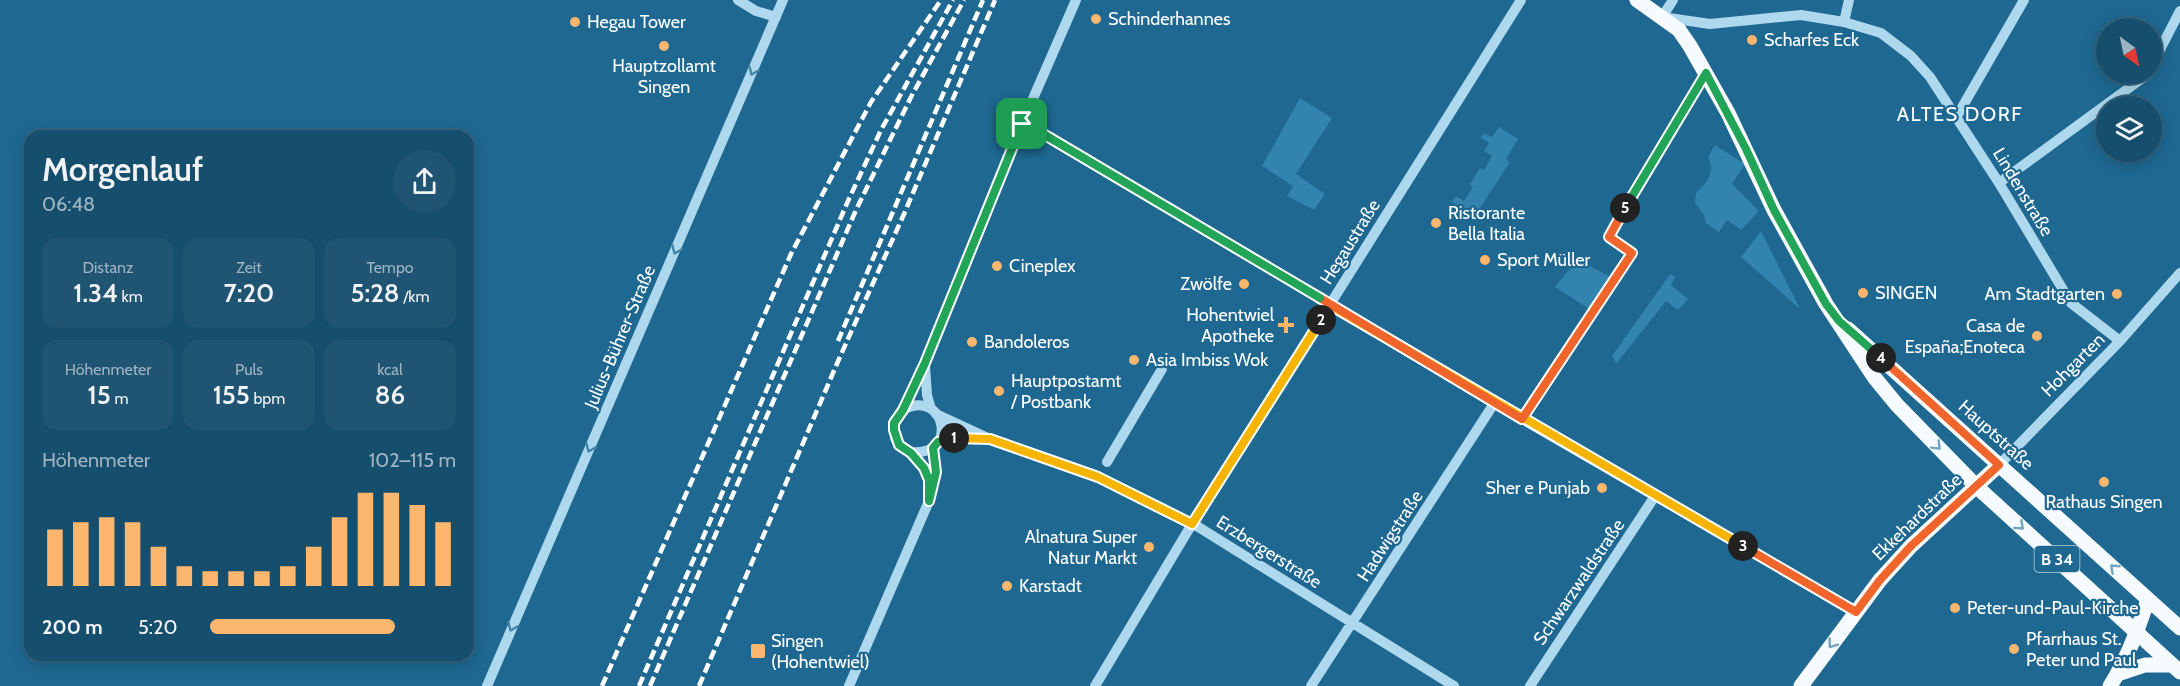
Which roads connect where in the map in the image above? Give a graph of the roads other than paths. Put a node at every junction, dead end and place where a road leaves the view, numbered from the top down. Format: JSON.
{"nodes":[{"id":1,"x":738,"y":0,"type":"edge"},
{"id":2,"x":783,"y":0,"type":"edge"},
{"id":3,"x":1076,"y":0,"type":"edge"},
{"id":4,"x":1521,"y":0,"type":"edge"},
{"id":5,"x":1637,"y":0,"type":"edge"},
{"id":6,"x":1674,"y":0,"type":"edge"},
{"id":7,"x":1849,"y":0,"type":"edge"},
{"id":8,"x":2024,"y":0,"type":"edge"},
{"id":9,"x":2180,"y":11,"type":"edge"},
{"id":10,"x":776,"y":17,"type":"junction"},
{"id":11,"x":1662,"y":17,"type":"junction"},
{"id":12,"x":1844,"y":22,"type":"junction"},
{"id":13,"x":2162,"y":46,"type":"edge"},
{"id":14,"x":1706,"y":73,"type":"junction"},
{"id":15,"x":2134,"y":84,"type":"edge"},
{"id":16,"x":1957,"y":116,"type":"junction"},
{"id":17,"x":1022,"y":124,"type":"junction"},
{"id":18,"x":1999,"y":183,"type":"junction"},
{"id":19,"x":2180,"y":273,"type":"edge"},
{"id":20,"x":1330,"y":305,"type":"junction"},
{"id":21,"x":1839,"y":321,"type":"junction"},
{"id":22,"x":2120,"y":341,"type":"junction"},
{"id":23,"x":925,"y":363,"type":"junction"},
{"id":24,"x":1162,"y":369,"type":"dead end"},
{"id":25,"x":1495,"y":402,"type":"junction"},
{"id":26,"x":903,"y":410,"type":"junction"},
{"id":27,"x":934,"y":411,"type":"junction"},
{"id":28,"x":1522,"y":419,"type":"junction"},
{"id":29,"x":990,"y":439,"type":"junction"},
{"id":30,"x":936,"y":445,"type":"junction"},
{"id":31,"x":911,"y":453,"type":"junction"},
{"id":32,"x":1107,"y":462,"type":"dead end"},
{"id":33,"x":1999,"y":465,"type":"junction"},
{"id":34,"x":1977,"y":487,"type":"junction"},
{"id":35,"x":1655,"y":496,"type":"junction"},
{"id":36,"x":929,"y":501,"type":"junction"},
{"id":37,"x":1192,"y":524,"type":"junction"},
{"id":38,"x":2148,"y":599,"type":"junction"},
{"id":39,"x":1856,"y":612,"type":"junction"},
{"id":40,"x":1352,"y":625,"type":"junction"},
{"id":41,"x":2180,"y":628,"type":"edge"},
{"id":42,"x":2137,"y":632,"type":"junction"},
{"id":43,"x":2176,"y":669,"type":"edge"},
{"id":44,"x":2114,"y":680,"type":"edge"},
{"id":45,"x":487,"y":686,"type":"edge"},
{"id":46,"x":849,"y":686,"type":"edge"},
{"id":47,"x":1095,"y":686,"type":"edge"},
{"id":48,"x":1311,"y":686,"type":"edge"},
{"id":49,"x":1454,"y":686,"type":"edge"},
{"id":50,"x":1530,"y":686,"type":"edge"},
{"id":51,"x":1801,"y":686,"type":"edge"}],
"edges":[{"from":1,"to":10,"type":"street"},
{"from":2,"to":10,"type":"street","name":"Julius-Bührer-Straße"},
{"from":3,"to":17,"type":"street"},
{"from":4,"to":20,"type":"street","name":"Hegaustraße"},
{"from":5,"to":11,"type":"main road","name":"Hauptstraße"},
{"from":6,"to":11,"type":"street"},
{"from":7,"to":12,"type":"street"},
{"from":8,"to":16,"type":"street"},
{"from":9,"to":13,"type":"street"},
{"from":10,"to":45,"type":"street","name":"Julius-Bührer-Straße","one_way":true},
{"from":11,"to":12,"type":"street","name":"Lindenstraße"},
{"from":11,"to":14,"type":"main road","name":"Hauptstraße"},
{"from":12,"to":16,"type":"street","name":"Lindenstraße"},
{"from":14,"to":21,"type":"main road","name":"Hauptstraße"},
{"from":14,"to":28,"type":"street"},
{"from":15,"to":18,"type":"street"},
{"from":16,"to":18,"type":"street","name":"Lindenstraße"},
{"from":17,"to":20,"type":"street"},
{"from":17,"to":23,"type":"street"},
{"from":18,"to":22,"type":"street","name":"Lindenstraße"},
{"from":19,"to":22,"type":"street","name":"Hohgarten"},
{"from":20,"to":25,"type":"street"},
{"from":20,"to":37,"type":"street","name":"Hegaustraße"},
{"from":21,"to":33,"type":"main road","name":"Hauptstraße"},
{"from":21,"to":34,"type":"main road","name":"Hauptstraße","one_way":true},
{"from":22,"to":33,"type":"street","name":"Hohgarten"},
{"from":23,"to":26,"type":"street"},
{"from":23,"to":27,"type":"street"},
{"from":24,"to":32,"type":"street"},
{"from":25,"to":28,"type":"street"},
{"from":25,"to":40,"type":"street","name":"Hadwigstraße"},
{"from":26,"to":27,"type":"street"},
{"from":26,"to":31,"type":"street"},
{"from":27,"to":29,"type":"street","name":"Erzbergerstraße"},
{"from":27,"to":30,"type":"street"},
{"from":28,"to":35,"type":"street"},
{"from":29,"to":30,"type":"street","name":"Erzbergerstraße"},
{"from":29,"to":37,"type":"street","name":"Erzbergerstraße"},
{"from":30,"to":31,"type":"street"},
{"from":30,"to":36,"type":"street"},
{"from":31,"to":36,"type":"street"},
{"from":33,"to":34,"type":"main road","name":"Ekkehardstraße"},
{"from":38,"to":33,"type":"main road","name":"Hauptstraße","number":"B 34","one_way":true},
{"from":34,"to":39,"type":"main road","name":"Ekkehardstraße"},
{"from":34,"to":42,"type":"main road","name":"Hauptstraße","number":"B 34","one_way":true},
{"from":35,"to":39,"type":"street"},
{"from":35,"to":50,"type":"street","name":"Schwarzwaldstraße"},
{"from":36,"to":46,"type":"street"},
{"from":37,"to":40,"type":"street","name":"Erzbergerstraße"},
{"from":37,"to":47,"type":"street","name":"Hegaustraße"},
{"from":38,"to":41,"type":"main road","name":"Hauptstraße","number":"B 34"},
{"from":38,"to":42,"type":"main road","number":"B 34"},
{"from":39,"to":51,"type":"main road","name":"Ekkehardstraße","one_way":true},
{"from":40,"to":48,"type":"street","name":"Hadwigstraße"},
{"from":40,"to":49,"type":"street","name":"Erzbergerstraße"},
{"from":42,"to":43,"type":"main road","name":"Hauptstraße","number":"B 34"},
{"from":42,"to":44,"type":"main road","number":"B 34"},
{"from":43,"to":44,"type":"main road","number":"B 34"}]}
